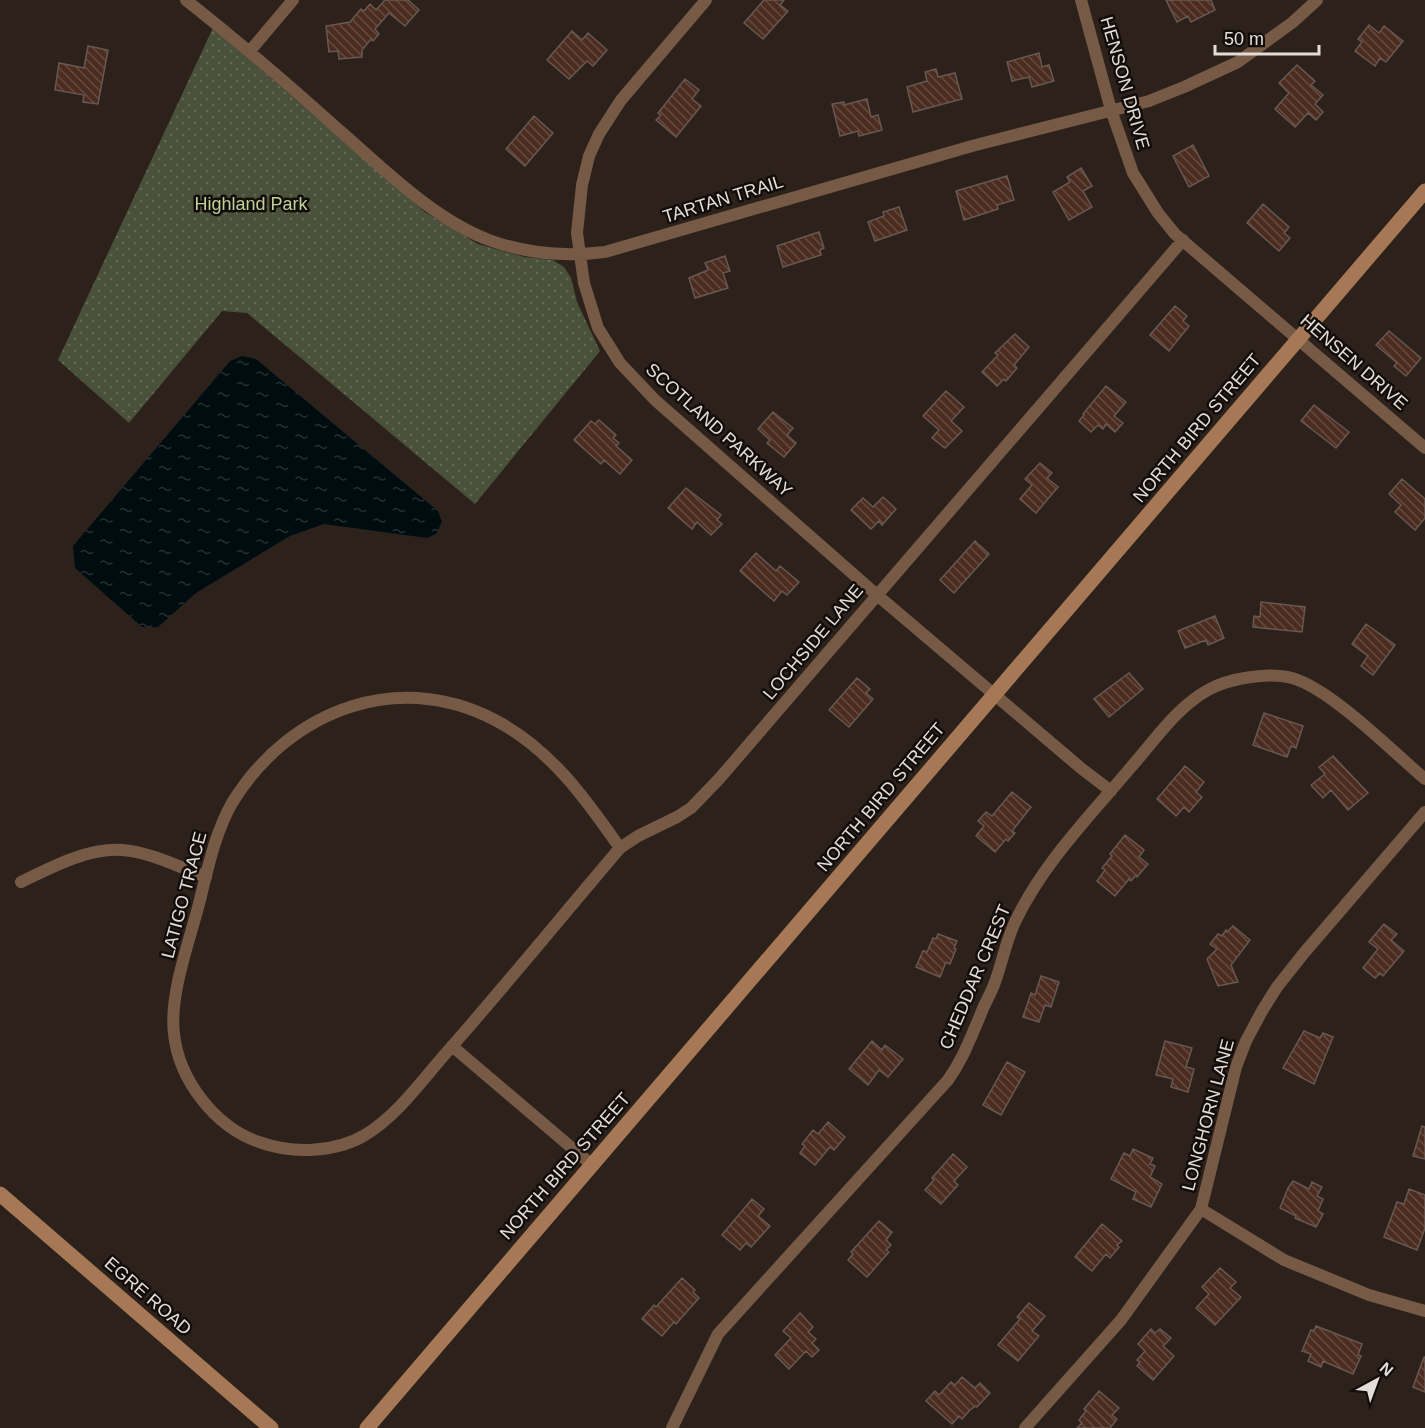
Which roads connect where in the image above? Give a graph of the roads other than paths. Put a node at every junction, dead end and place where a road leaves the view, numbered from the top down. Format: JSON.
{"nodes":[{"id":1,"x":186,"y":0,"type":"edge"},
{"id":2,"x":293,"y":0,"type":"edge"},
{"id":3,"x":706,"y":0,"type":"edge"},
{"id":4,"x":1082,"y":0,"type":"edge"},
{"id":5,"x":1317,"y":0,"type":"edge"},
{"id":6,"x":250,"y":51,"type":"junction"},
{"id":7,"x":1111,"y":110,"type":"junction"},
{"id":8,"x":1425,"y":191,"type":"edge"},
{"id":9,"x":1183,"y":240,"type":"junction"},
{"id":10,"x":579,"y":255,"type":"junction"},
{"id":11,"x":1259,"y":304,"type":"joint"},
{"id":12,"x":1298,"y":339,"type":"junction"},
{"id":13,"x":1425,"y":448,"type":"edge"},
{"id":14,"x":877,"y":595,"type":"junction"},
{"id":15,"x":994,"y":695,"type":"junction"},
{"id":16,"x":1425,"y":779,"type":"edge"},
{"id":17,"x":1111,"y":791,"type":"junction"},
{"id":18,"x":1425,"y":812,"type":"edge"},
{"id":19,"x":620,"y":848,"type":"junction"},
{"id":20,"x":206,"y":877,"type":"junction"},
{"id":21,"x":21,"y":882,"type":"dead end"},
{"id":22,"x":452,"y":1046,"type":"junction"},
{"id":23,"x":592,"y":1165,"type":"junction"},
{"id":24,"x":0,"y":1194,"type":"edge"},
{"id":25,"x":1201,"y":1209,"type":"junction"},
{"id":26,"x":1425,"y":1311,"type":"edge"},
{"id":27,"x":271,"y":1428,"type":"edge"},
{"id":28,"x":367,"y":1428,"type":"edge"},
{"id":29,"x":672,"y":1428,"type":"edge"},
{"id":30,"x":1025,"y":1428,"type":"edge"}],
"edges":[{"from":1,"to":6,"type":"street","name":"TARTAN TRAIL"},
{"from":2,"to":6,"type":"street"},
{"from":3,"to":10,"type":"street","name":"SCOTLAND PARKWAY"},
{"from":4,"to":7,"type":"street","name":"HENSON DRIVE"},
{"from":5,"to":7,"type":"street","name":"TARTAN TRAIL"},
{"from":6,"to":10,"type":"street","name":"TARTAN TRAIL"},
{"from":7,"to":9,"type":"street","name":"HENSON DRIVE"},
{"from":7,"to":10,"type":"street","name":"TARTAN TRAIL"},
{"from":8,"to":12,"type":"street","name":"NORTH BIRD STREET"},
{"from":9,"to":11,"type":"street","name":"HENSON DRIVE"},
{"from":9,"to":14,"type":"street","name":"LOCHSIDE LANE"},
{"from":10,"to":14,"type":"street","name":"SCOTLAND PARKWAY"},
{"from":11,"to":12,"type":"street","name":"HENSEN DRIVE"},
{"from":12,"to":13,"type":"street","name":"HENSEN DRIVE"},
{"from":12,"to":15,"type":"street","name":"NORTH BIRD STREET"},
{"from":14,"to":15,"type":"street","name":"SCOTLAND PARKWAY"},
{"from":14,"to":19,"type":"street","name":"LOCHSIDE LANE"},
{"from":15,"to":17,"type":"street","name":"SCOTLAND PARKWAY"},
{"from":15,"to":23,"type":"street","name":"NORTH BIRD STREET"},
{"from":16,"to":17,"type":"street","name":"CHEDDAR CREST"},
{"from":17,"to":29,"type":"street","name":"CHEDDAR CREST"},
{"from":18,"to":25,"type":"street","name":"LONGHORN LANE"},
{"from":19,"to":20,"type":"street","name":"LATIGO TRACE"},
{"from":19,"to":22,"type":"street","name":"LOCHSIDE LANE"},
{"from":20,"to":21,"type":"street"},
{"from":20,"to":22,"type":"street","name":"LATIGO TRACE"},
{"from":22,"to":23,"type":"street"},
{"from":23,"to":28,"type":"street","name":"NORTH BIRD STREET"},
{"from":24,"to":27,"type":"street","name":"EGRE ROAD"},
{"from":25,"to":26,"type":"street"},
{"from":25,"to":30,"type":"street","name":"LONGHORN LANE"}]}
